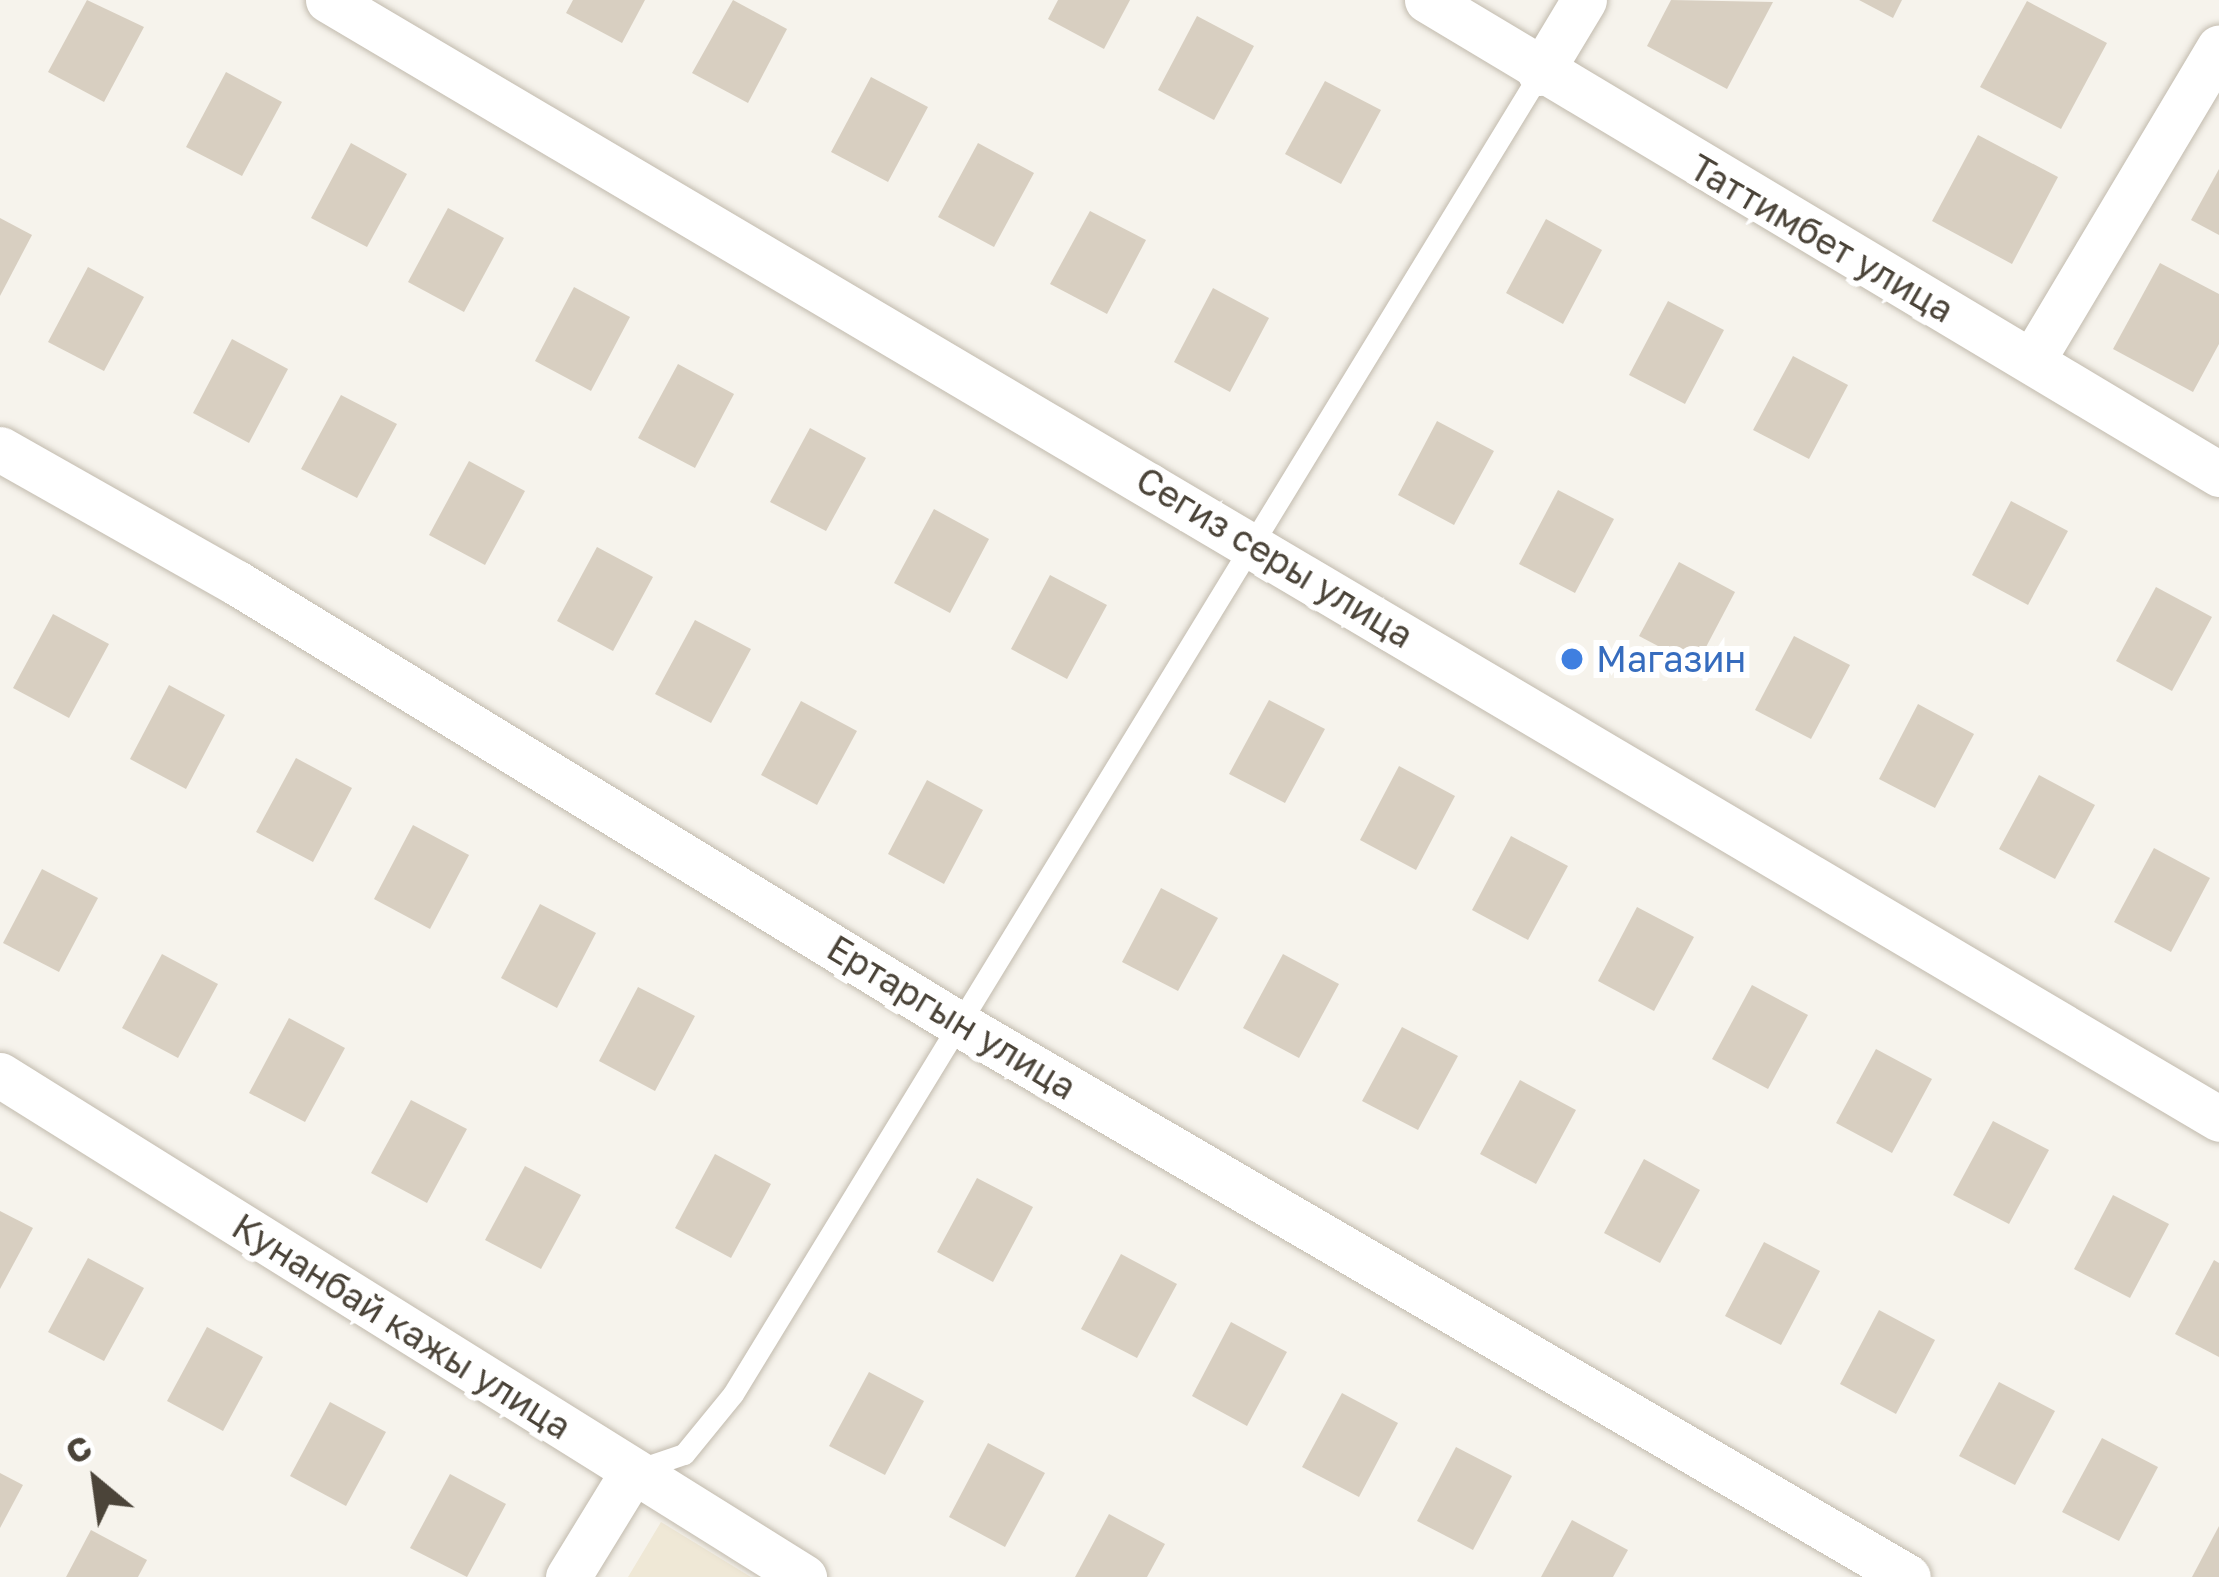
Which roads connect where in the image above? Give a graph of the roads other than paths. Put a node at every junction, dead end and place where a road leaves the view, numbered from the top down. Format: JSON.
{"nodes":[{"id":1,"x":328,"y":0,"type":"edge"},
{"id":2,"x":1427,"y":0,"type":"edge"},
{"id":3,"x":1584,"y":0,"type":"edge"},
{"id":4,"x":2219,"y":46,"type":"edge"},
{"id":5,"x":1540,"y":73,"type":"junction"},
{"id":6,"x":2032,"y":361,"type":"junction"},
{"id":7,"x":0,"y":449,"type":"edge"},
{"id":8,"x":2219,"y":473,"type":"edge"},
{"id":9,"x":1256,"y":545,"type":"junction"},
{"id":10,"x":959,"y":1024,"type":"junction"},
{"id":11,"x":0,"y":1075,"type":"edge"},
{"id":12,"x":2219,"y":1119,"type":"edge"},
{"id":13,"x":633,"y":1471,"type":"junction"},
{"id":14,"x":568,"y":1577,"type":"edge"},
{"id":15,"x":804,"y":1577,"type":"edge"},
{"id":16,"x":1908,"y":1577,"type":"edge"}],
"edges":[{"from":1,"to":9,"type":"street","name":"Сегиз серы улица"},
{"from":2,"to":5,"type":"street","name":"Таттимбет улица"},
{"from":3,"to":5,"type":"street"},
{"from":4,"to":6,"type":"street"},
{"from":5,"to":6,"type":"street","name":"Таттимбет улица"},
{"from":5,"to":9,"type":"lane"},
{"from":6,"to":8,"type":"street","name":"Таттимбет улица"},
{"from":7,"to":10,"type":"street","name":"Ертаргын улица"},
{"from":9,"to":10,"type":"lane"},
{"from":9,"to":12,"type":"street","name":"Сегиз серы улица"},
{"from":10,"to":13,"type":"lane"},
{"from":10,"to":16,"type":"street","name":"Ертаргын улица"},
{"from":11,"to":13,"type":"street","name":"Кунанбай кажы улица"},
{"from":13,"to":14,"type":"street"},
{"from":13,"to":15,"type":"street","name":"Кунанбай кажы улица"}]}
